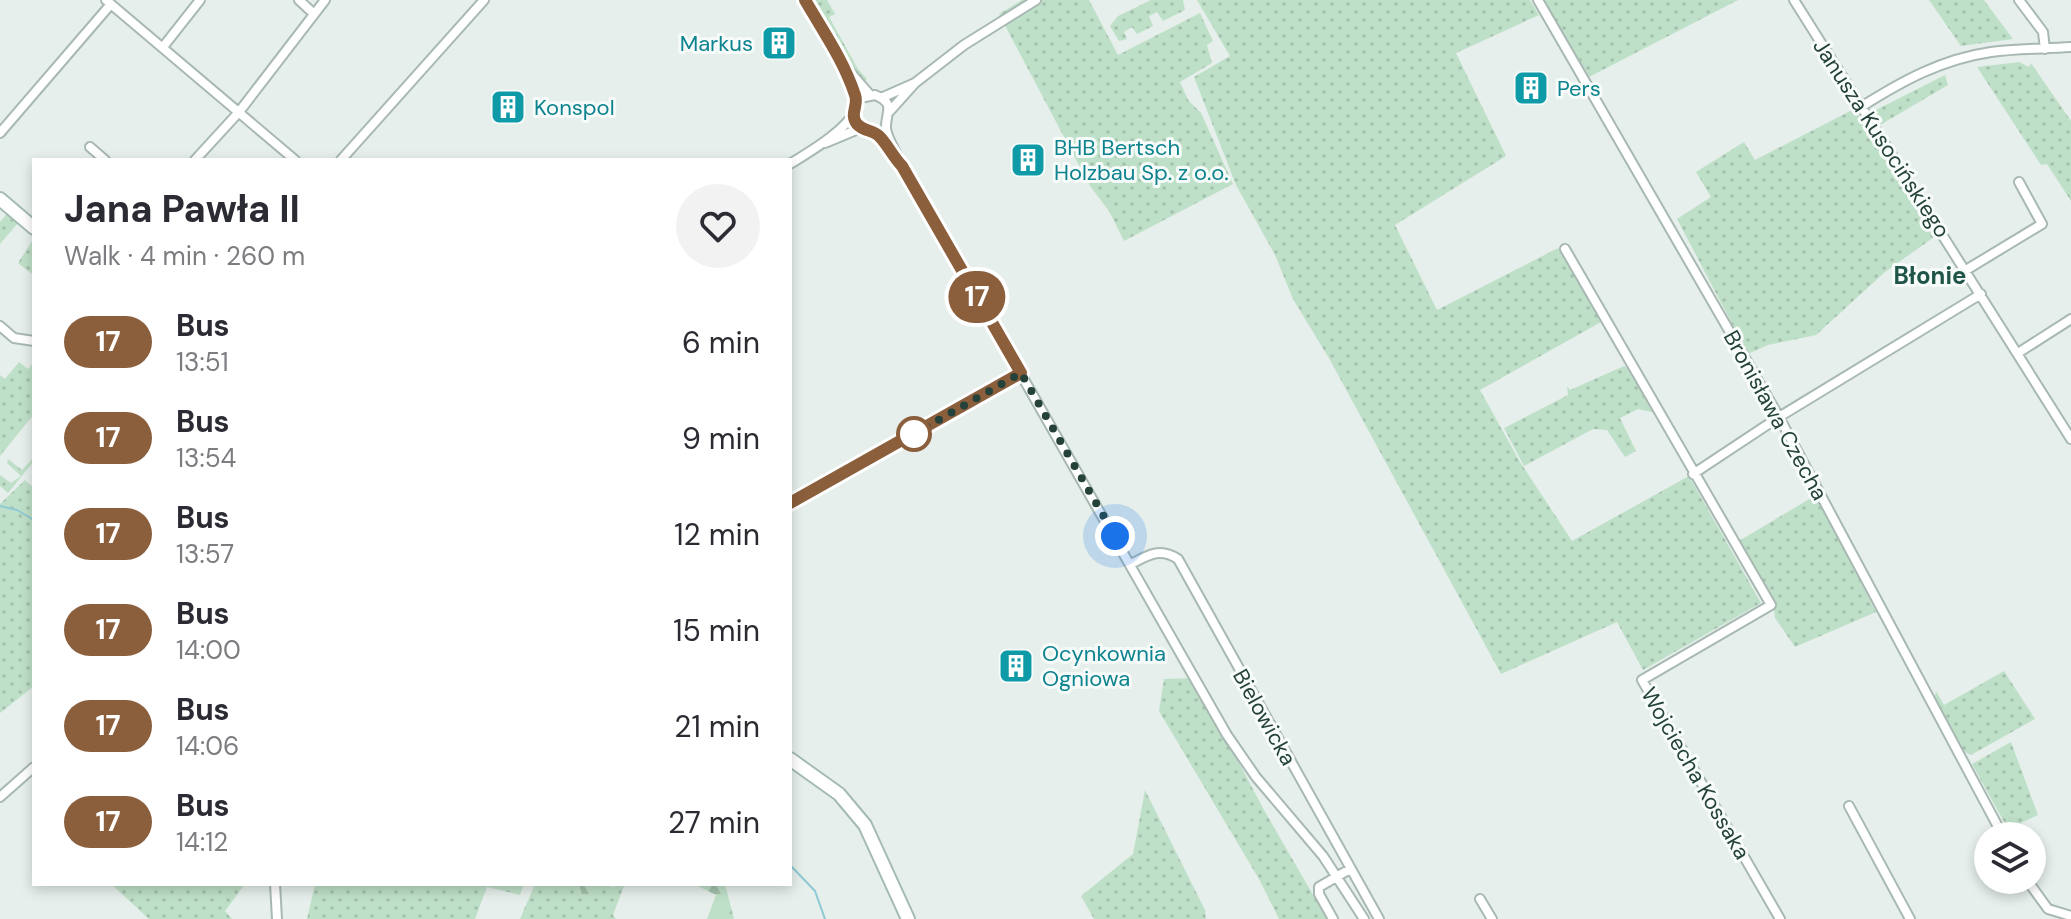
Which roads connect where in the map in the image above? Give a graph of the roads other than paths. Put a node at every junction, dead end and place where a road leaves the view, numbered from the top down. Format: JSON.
{"nodes":[{"id":1,"x":200,"y":0,"type":"edge"},
{"id":2,"x":299,"y":0,"type":"edge"},
{"id":3,"x":325,"y":0,"type":"edge"},
{"id":4,"x":484,"y":0,"type":"edge"},
{"id":5,"x":805,"y":0,"type":"edge"},
{"id":6,"x":1036,"y":0,"type":"edge"},
{"id":7,"x":1538,"y":0,"type":"edge"},
{"id":8,"x":1794,"y":0,"type":"edge"},
{"id":9,"x":2019,"y":0,"type":"edge"},
{"id":10,"x":108,"y":2,"type":"edge"},
{"id":11,"x":313,"y":13,"type":"junction"},
{"id":12,"x":163,"y":47,"type":"junction"},
{"id":13,"x":2071,"y":47,"type":"edge"},
{"id":14,"x":2045,"y":49,"type":"junction"},
{"id":15,"x":843,"y":64,"type":"junction"},
{"id":16,"x":915,"y":83,"type":"junction"},
{"id":17,"x":870,"y":95,"type":"junction"},
{"id":18,"x":881,"y":98,"type":"junction"},
{"id":19,"x":857,"y":102,"type":"junction"},
{"id":20,"x":1861,"y":107,"type":"junction"},
{"id":21,"x":239,"y":112,"type":"junction"},
{"id":22,"x":889,"y":112,"type":"junction"},
{"id":23,"x":853,"y":114,"type":"junction"},
{"id":24,"x":887,"y":122,"type":"junction"},
{"id":25,"x":866,"y":129,"type":"junction"},
{"id":26,"x":0,"y":133,"type":"edge"},
{"id":27,"x":821,"y":145,"type":"junction"},
{"id":28,"x":90,"y":147,"type":"dead end"},
{"id":29,"x":103,"y":158,"type":"edge"},
{"id":30,"x":197,"y":158,"type":"edge"},
{"id":31,"x":293,"y":158,"type":"edge"},
{"id":32,"x":343,"y":158,"type":"edge"},
{"id":33,"x":792,"y":163,"type":"edge"},
{"id":34,"x":902,"y":166,"type":"junction"},
{"id":35,"x":2019,"y":182,"type":"dead end"},
{"id":36,"x":0,"y":199,"type":"edge"},
{"id":37,"x":32,"y":226,"type":"edge"},
{"id":38,"x":1565,"y":249,"type":"dead end"},
{"id":39,"x":1966,"y":270,"type":"junction"},
{"id":40,"x":1981,"y":294,"type":"junction"},
{"id":41,"x":2071,"y":319,"type":"edge"},
{"id":42,"x":0,"y":326,"type":"edge"},
{"id":43,"x":32,"y":341,"type":"edge"},
{"id":44,"x":2018,"y":353,"type":"junction"},
{"id":45,"x":1021,"y":373,"type":"junction"},
{"id":46,"x":1779,"y":417,"type":"junction"},
{"id":47,"x":2071,"y":439,"type":"edge"},
{"id":48,"x":1693,"y":474,"type":"junction"},
{"id":49,"x":792,"y":503,"type":"edge"},
{"id":50,"x":1131,"y":564,"type":"junction"},
{"id":51,"x":792,"y":760,"type":"edge"},
{"id":52,"x":32,"y":769,"type":"edge"},
{"id":53,"x":0,"y":797,"type":"edge"},
{"id":54,"x":1849,"y":806,"type":"dead end"},
{"id":55,"x":1996,"y":822,"type":"edge"},
{"id":56,"x":1350,"y":869,"type":"junction"},
{"id":57,"x":1337,"y":876,"type":"junction"},
{"id":58,"x":275,"y":886,"type":"edge"},
{"id":59,"x":2035,"y":894,"type":"edge"},
{"id":60,"x":1480,"y":899,"type":"dead end"},
{"id":61,"x":2071,"y":916,"type":"edge"},
{"id":62,"x":277,"y":919,"type":"edge"},
{"id":63,"x":908,"y":919,"type":"edge"},
{"id":64,"x":1333,"y":919,"type":"edge"},
{"id":65,"x":1364,"y":919,"type":"edge"},
{"id":66,"x":1379,"y":919,"type":"edge"},
{"id":67,"x":1492,"y":919,"type":"edge"},
{"id":68,"x":1780,"y":919,"type":"edge"},
{"id":69,"x":1910,"y":919,"type":"edge"}],
"edges":[{"from":1,"to":12,"type":"street"},
{"from":2,"to":11,"type":"street"},
{"from":3,"to":11,"type":"street"},
{"from":4,"to":32,"type":"street"},
{"from":5,"to":15,"type":"street"},
{"from":6,"to":16,"type":"street"},
{"from":7,"to":46,"type":"street","name":"Bronisława Czecha"},
{"from":8,"to":20,"type":"street","name":"Janusza Kusocińskiego"},
{"from":9,"to":14,"type":"street"},
{"from":10,"to":12,"type":"street"},
{"from":10,"to":26,"type":"street"},
{"from":11,"to":21,"type":"street"},
{"from":12,"to":21,"type":"street"},
{"from":13,"to":14,"type":"street"},
{"from":14,"to":20,"type":"street"},
{"from":15,"to":17,"type":"street"},
{"from":15,"to":19,"type":"street"},
{"from":16,"to":18,"type":"street"},
{"from":16,"to":22,"type":"street"},
{"from":17,"to":18,"type":"street"},
{"from":17,"to":19,"type":"street"},
{"from":18,"to":22,"type":"street"},
{"from":19,"to":23,"type":"street"},
{"from":20,"to":39,"type":"street","name":"Janusza Kusocińskiego"},
{"from":21,"to":30,"type":"street"},
{"from":21,"to":31,"type":"street"},
{"from":22,"to":24,"type":"street"},
{"from":23,"to":25,"type":"street"},
{"from":23,"to":27,"type":"street"},
{"from":24,"to":25,"type":"street"},
{"from":24,"to":34,"type":"street"},
{"from":25,"to":27,"type":"street"},
{"from":25,"to":34,"type":"street"},
{"from":27,"to":33,"type":"street"},
{"from":28,"to":29,"type":"street"},
{"from":34,"to":45,"type":"street"},
{"from":35,"to":39,"type":"street"},
{"from":36,"to":37,"type":"street"},
{"from":38,"to":48,"type":"street"},
{"from":39,"to":40,"type":"street","name":"Janusza Kusocińskiego"},
{"from":40,"to":44,"type":"street","name":"Janusza Kusocińskiego"},
{"from":40,"to":46,"type":"street"},
{"from":41,"to":44,"type":"street"},
{"from":42,"to":43,"type":"street"},
{"from":44,"to":47,"type":"street","name":"Janusza Kusocińskiego"},
{"from":45,"to":49,"type":"street"},
{"from":45,"to":50,"type":"street"},
{"from":46,"to":48,"type":"street"},
{"from":46,"to":55,"type":"street","name":"Bronisława Czecha"},
{"from":48,"to":68,"type":"street","name":"Wojciecha Kossaka"},
{"from":50,"to":56,"type":"street","name":"Bielowicka"},
{"from":50,"to":57,"type":"street"},
{"from":51,"to":63,"type":"street"},
{"from":52,"to":53,"type":"street"},
{"from":54,"to":69,"type":"street"},
{"from":56,"to":57,"type":"street"},
{"from":56,"to":66,"type":"street","name":"Bielowicka"},
{"from":57,"to":64,"type":"street"},
{"from":57,"to":65,"type":"street"},
{"from":58,"to":62,"type":"street"},
{"from":59,"to":61,"type":"street"},
{"from":60,"to":67,"type":"street"}]}
